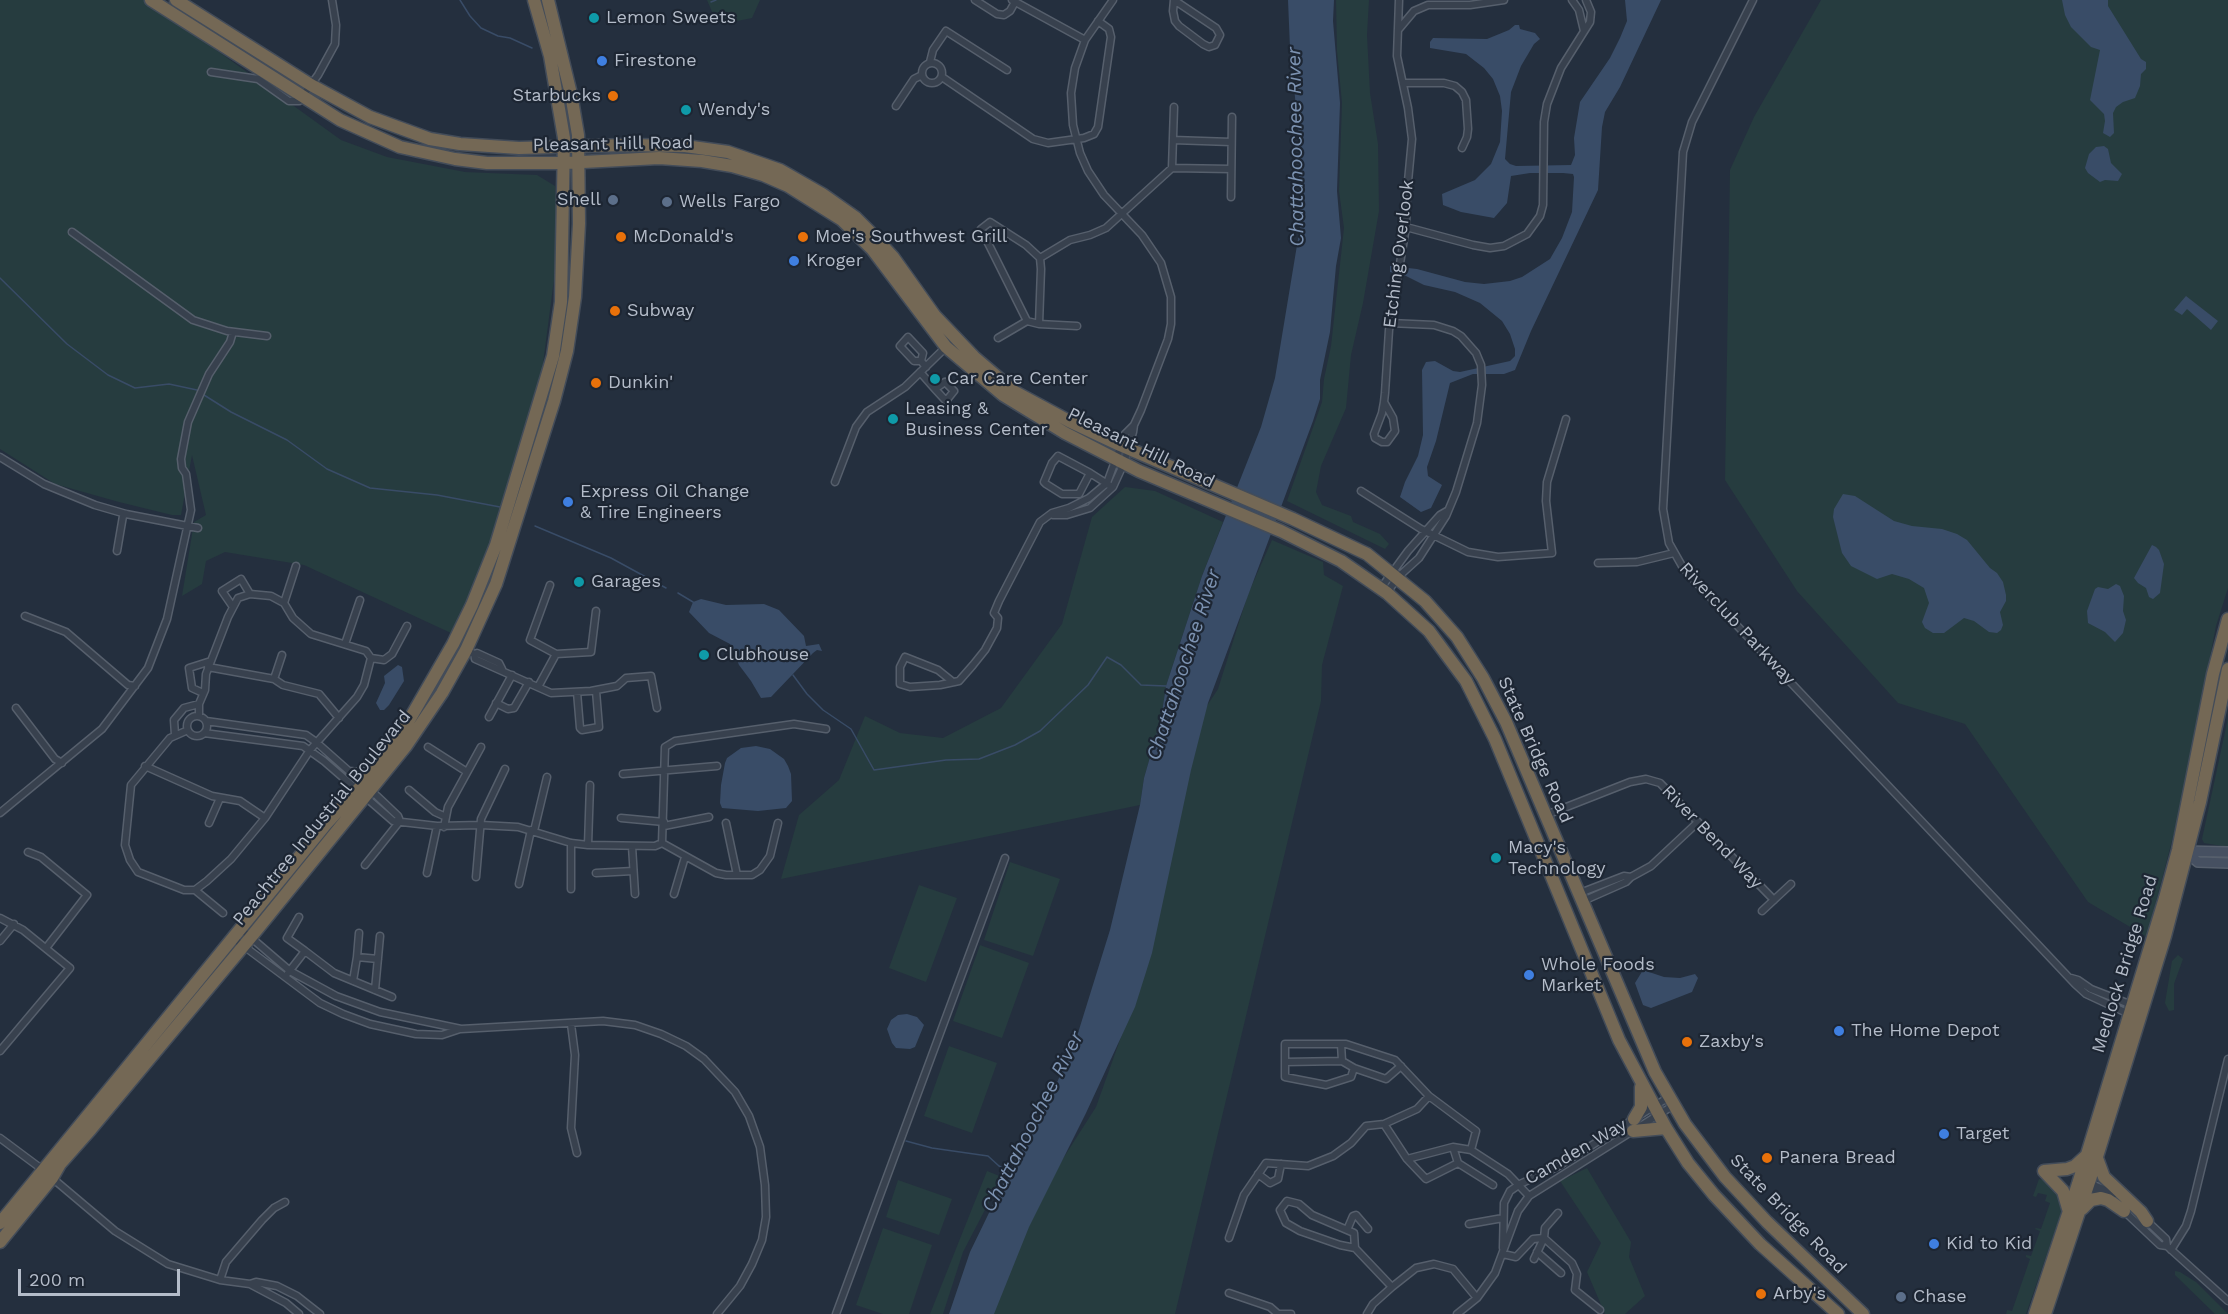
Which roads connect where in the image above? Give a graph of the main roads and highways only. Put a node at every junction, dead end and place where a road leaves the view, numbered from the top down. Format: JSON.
{"nodes":[{"id":1,"x":152,"y":0,"type":"edge"},
{"id":2,"x":176,"y":0,"type":"edge"},
{"id":3,"x":534,"y":0,"type":"edge"},
{"id":4,"x":548,"y":0,"type":"edge"},
{"id":5,"x":579,"y":146,"type":"junction"},
{"id":6,"x":564,"y":147,"type":"junction"},
{"id":7,"x":564,"y":163,"type":"junction"},
{"id":8,"x":578,"y":163,"type":"junction"},
{"id":9,"x":946,"y":347,"type":"junction"},
{"id":10,"x":1015,"y":392,"type":"junction"},
{"id":11,"x":1293,"y":519,"type":"joint"},
{"id":12,"x":1281,"y":531,"type":"joint"},
{"id":13,"x":2228,"y":619,"type":"edge"},
{"id":14,"x":2228,"y":669,"type":"edge"},
{"id":15,"x":364,"y":790,"type":"junction"},
{"id":16,"x":2183,"y":851,"type":"junction"},
{"id":17,"x":2228,"y":852,"type":"edge"},
{"id":18,"x":2228,"y":863,"type":"edge"},
{"id":19,"x":242,"y":937,"type":"junction"},
{"id":20,"x":1641,"y":1083,"type":"junction"},
{"id":21,"x":1666,"y":1128,"type":"junction"},
{"id":22,"x":2092,"y":1156,"type":"junction"},
{"id":23,"x":47,"y":1174,"type":"junction"},
{"id":24,"x":2124,"y":1211,"type":"road end"},
{"id":25,"x":2074,"y":1212,"type":"junction"},
{"id":26,"x":2147,"y":1221,"type":"road end"},
{"id":27,"x":0,"y":1223,"type":"edge"},
{"id":28,"x":0,"y":1242,"type":"edge"},
{"id":29,"x":1838,"y":1314,"type":"edge"},
{"id":30,"x":1863,"y":1314,"type":"edge"},
{"id":31,"x":2035,"y":1314,"type":"edge"},
{"id":32,"x":2045,"y":1314,"type":"edge"}],
"edges":[{"from":1,"to":7,"type":"highway","name":"Pleasant Hill Road"},
{"from":2,"to":6,"type":"highway","name":"Pleasant Hill Road"},
{"from":3,"to":6,"type":"highway","name":"Peachtree Industrial Boulevard"},
{"from":4,"to":5,"type":"highway","name":"Peachtree Industrial Boulevard"},
{"from":5,"to":6,"type":"highway","name":"Pleasant Hill Road"},
{"from":5,"to":8,"type":"highway","name":"Peachtree Industrial Boulevard"},
{"from":5,"to":10,"type":"highway","name":"Pleasant Hill Road"},
{"from":6,"to":7,"type":"highway","name":"Peachtree Industrial Boulevard"},
{"from":7,"to":8,"type":"highway","name":"Pleasant Hill Road"},
{"from":7,"to":15,"type":"highway","name":"Peachtree Industrial Boulevard"},
{"from":8,"to":9,"type":"highway","name":"Pleasant Hill Road"},
{"from":8,"to":15,"type":"highway","name":"Peachtree Industrial Boulevard"},
{"from":9,"to":10,"type":"highway"},
{"from":9,"to":12,"type":"highway","name":"Pleasant Hill Road"},
{"from":10,"to":11,"type":"highway","name":"Pleasant Hill Road"},
{"from":11,"to":30,"type":"highway","name":"State Bridge Road"},
{"from":12,"to":20,"type":"highway","name":"State Bridge Road"},
{"from":13,"to":16,"type":"highway","name":"Medlock Bridge Road"},
{"from":14,"to":16,"type":"highway","name":"Medlock Bridge Road"},
{"from":15,"to":19,"type":"highway","name":"Peachtree Industrial Boulevard"},
{"from":15,"to":19,"type":"highway","name":"Peachtree Industrial Boulevard"},
{"from":16,"to":17,"type":"main road"},
{"from":16,"to":18,"type":"main road"},
{"from":16,"to":22,"type":"highway","name":"Medlock Bridge Road"},
{"from":16,"to":22,"type":"highway","name":"Medlock Bridge Road"},
{"from":19,"to":23,"type":"highway","name":"Peachtree Industrial Boulevard"},
{"from":20,"to":21,"type":"highway","name":"State Bridge Road"},
{"from":20,"to":21,"type":"highway"},
{"from":21,"to":29,"type":"highway","name":"State Bridge Road"},
{"from":22,"to":25,"type":"highway","name":"Medlock Bridge Road"},
{"from":22,"to":25,"type":"highway"},
{"from":22,"to":26,"type":"highway"},
{"from":23,"to":27,"type":"highway","name":"Peachtree Industrial Boulevard"},
{"from":23,"to":28,"type":"highway","name":"Peachtree Industrial Boulevard"},
{"from":24,"to":25,"type":"highway"},
{"from":25,"to":31,"type":"highway","name":"Medlock Bridge Road"},
{"from":25,"to":32,"type":"highway","name":"Medlock Bridge Road"}]}
